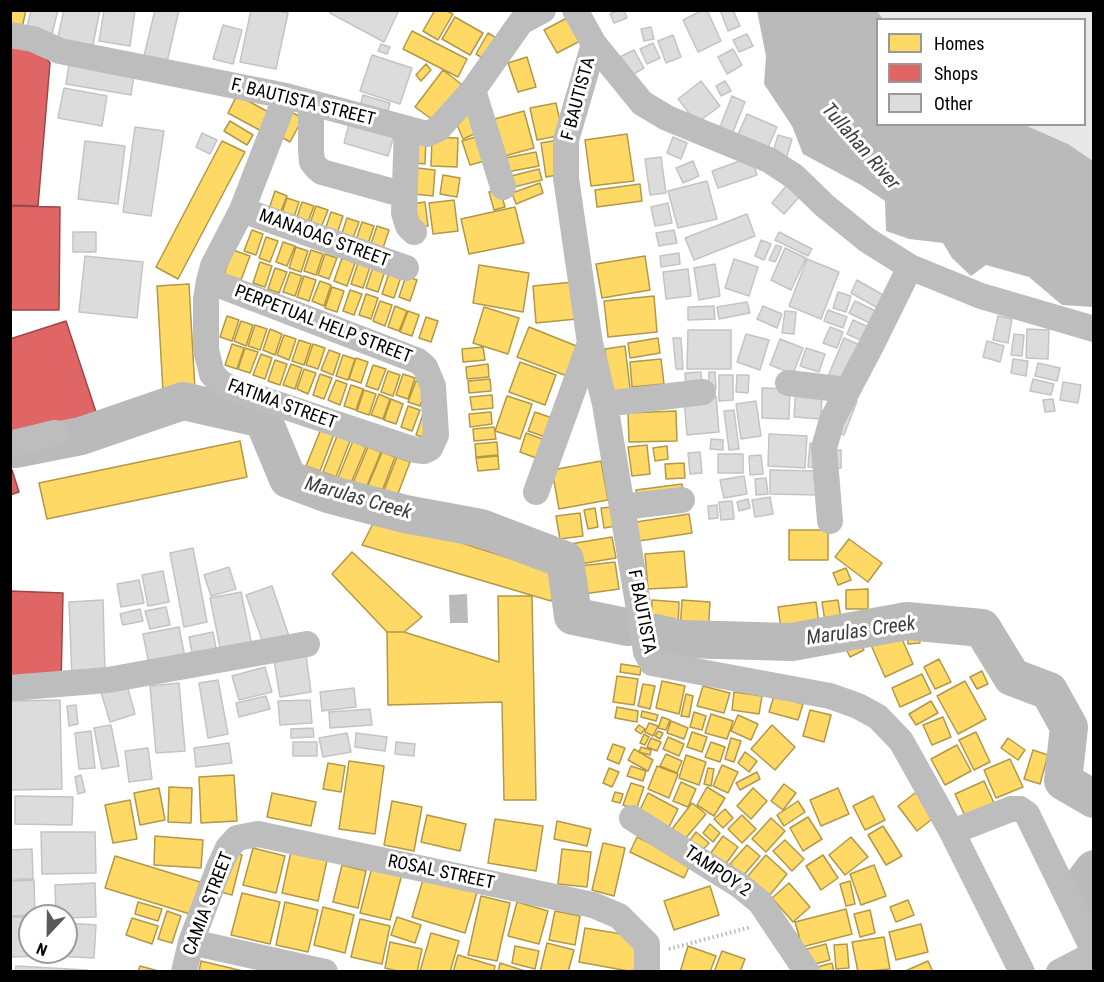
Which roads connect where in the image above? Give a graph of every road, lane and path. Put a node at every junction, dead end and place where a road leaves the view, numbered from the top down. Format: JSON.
{"nodes":[{"id":1,"x":543,"y":10,"type":"edge"},
{"id":2,"x":575,"y":10,"type":"edge"},
{"id":3,"x":10,"y":35,"type":"edge"},
{"id":4,"x":594,"y":44,"type":"junction"},
{"id":5,"x":473,"y":90,"type":"junction"},
{"id":6,"x":286,"y":96,"type":"junction"},
{"id":7,"x":311,"y":103,"type":"junction"},
{"id":8,"x":407,"y":129,"type":"junction"},
{"id":9,"x":503,"y":187,"type":"dead end"},
{"id":10,"x":394,"y":192,"type":"dead end"},
{"id":11,"x":242,"y":210,"type":"junction"},
{"id":12,"x":414,"y":232,"type":"dead end"},
{"id":13,"x":910,"y":267,"type":"junction"},
{"id":14,"x":406,"y":268,"type":"dead end"},
{"id":15,"x":209,"y":282,"type":"junction"},
{"id":16,"x":1094,"y":329,"type":"edge"},
{"id":17,"x":590,"y":343,"type":"junction"},
{"id":18,"x":788,"y":383,"type":"dead end"},
{"id":19,"x":847,"y":390,"type":"junction"},
{"id":20,"x":703,"y":392,"type":"dead end"},
{"id":21,"x":605,"y":404,"type":"junction"},
{"id":22,"x":55,"y":433,"type":"dead end"},
{"id":23,"x":10,"y":444,"type":"edge"},
{"id":24,"x":430,"y":448,"type":"joint"},
{"id":25,"x":536,"y":492,"type":"dead end"},
{"id":26,"x":682,"y":500,"type":"dead end"},
{"id":27,"x":622,"y":507,"type":"junction"},
{"id":28,"x":830,"y":521,"type":"dead end"},
{"id":29,"x":307,"y":644,"type":"dead end"},
{"id":30,"x":10,"y":688,"type":"edge"},
{"id":31,"x":632,"y":818,"type":"dead end"},
{"id":32,"x":952,"y":832,"type":"junction"},
{"id":33,"x":237,"y":838,"type":"joint"},
{"id":34,"x":774,"y":921,"type":"junction"},
{"id":35,"x":191,"y":942,"type":"junction"},
{"id":36,"x":644,"y":953,"type":"edge"},
{"id":37,"x":184,"y":972,"type":"edge"},
{"id":38,"x":326,"y":972,"type":"edge"},
{"id":39,"x":807,"y":972,"type":"edge"},
{"id":40,"x":1022,"y":972,"type":"edge"},
{"id":41,"x":1059,"y":972,"type":"edge"}],
"edges":[{"from":1,"to":5,"type":"street","name":"F. BAUTISTA STREET"},
{"from":2,"to":4,"type":"street"},
{"from":3,"to":6,"type":"street","name":"F. BAUTISTA STREET"},
{"from":4,"to":13,"type":"street"},
{"from":4,"to":17,"type":"street","name":"F BAUTISTA"},
{"from":5,"to":8,"type":"street","name":"F. BAUTISTA STREET"},
{"from":5,"to":9,"type":"street"},
{"from":6,"to":7,"type":"street","name":"F. BAUTISTA STREET"},
{"from":6,"to":11,"type":"street","name":"FATIMA STREET"},
{"from":7,"to":8,"type":"street","name":"F. BAUTISTA STREET"},
{"from":7,"to":10,"type":"street"},
{"from":8,"to":12,"type":"street"},
{"from":11,"to":14,"type":"street","name":"MANAOAG STREET"},
{"from":11,"to":15,"type":"street","name":"FATIMA STREET"},
{"from":13,"to":16,"type":"street"},
{"from":13,"to":19,"type":"street"},
{"from":15,"to":24,"type":"street","name":"PERPETUAL HELP STREET"},
{"from":15,"to":24,"type":"street","name":"FATIMA STREET"},
{"from":17,"to":21,"type":"street","name":"F BAUTISTA"},
{"from":17,"to":25,"type":"street"},
{"from":18,"to":19,"type":"street"},
{"from":19,"to":28,"type":"street"},
{"from":20,"to":21,"type":"street"},
{"from":21,"to":27,"type":"street","name":"F BAUTISTA"},
{"from":22,"to":23,"type":"street"},
{"from":26,"to":27,"type":"street"},
{"from":27,"to":32,"type":"street","name":"F BAUTISTA"},
{"from":29,"to":30,"type":"street"},
{"from":31,"to":34,"type":"street","name":"TAMPOY 2"},
{"from":32,"to":40,"type":"street","name":"F BAUTISTA"},
{"from":32,"to":41,"type":"street"},
{"from":33,"to":35,"type":"street","name":"CAMIA STREET"},
{"from":33,"to":36,"type":"street","name":"ROSAL STREET"},
{"from":34,"to":36,"type":"path"},
{"from":34,"to":39,"type":"street","name":"TAMPOY 2"},
{"from":35,"to":37,"type":"street","name":"CAMIA STREET"},
{"from":35,"to":38,"type":"street"}]}
